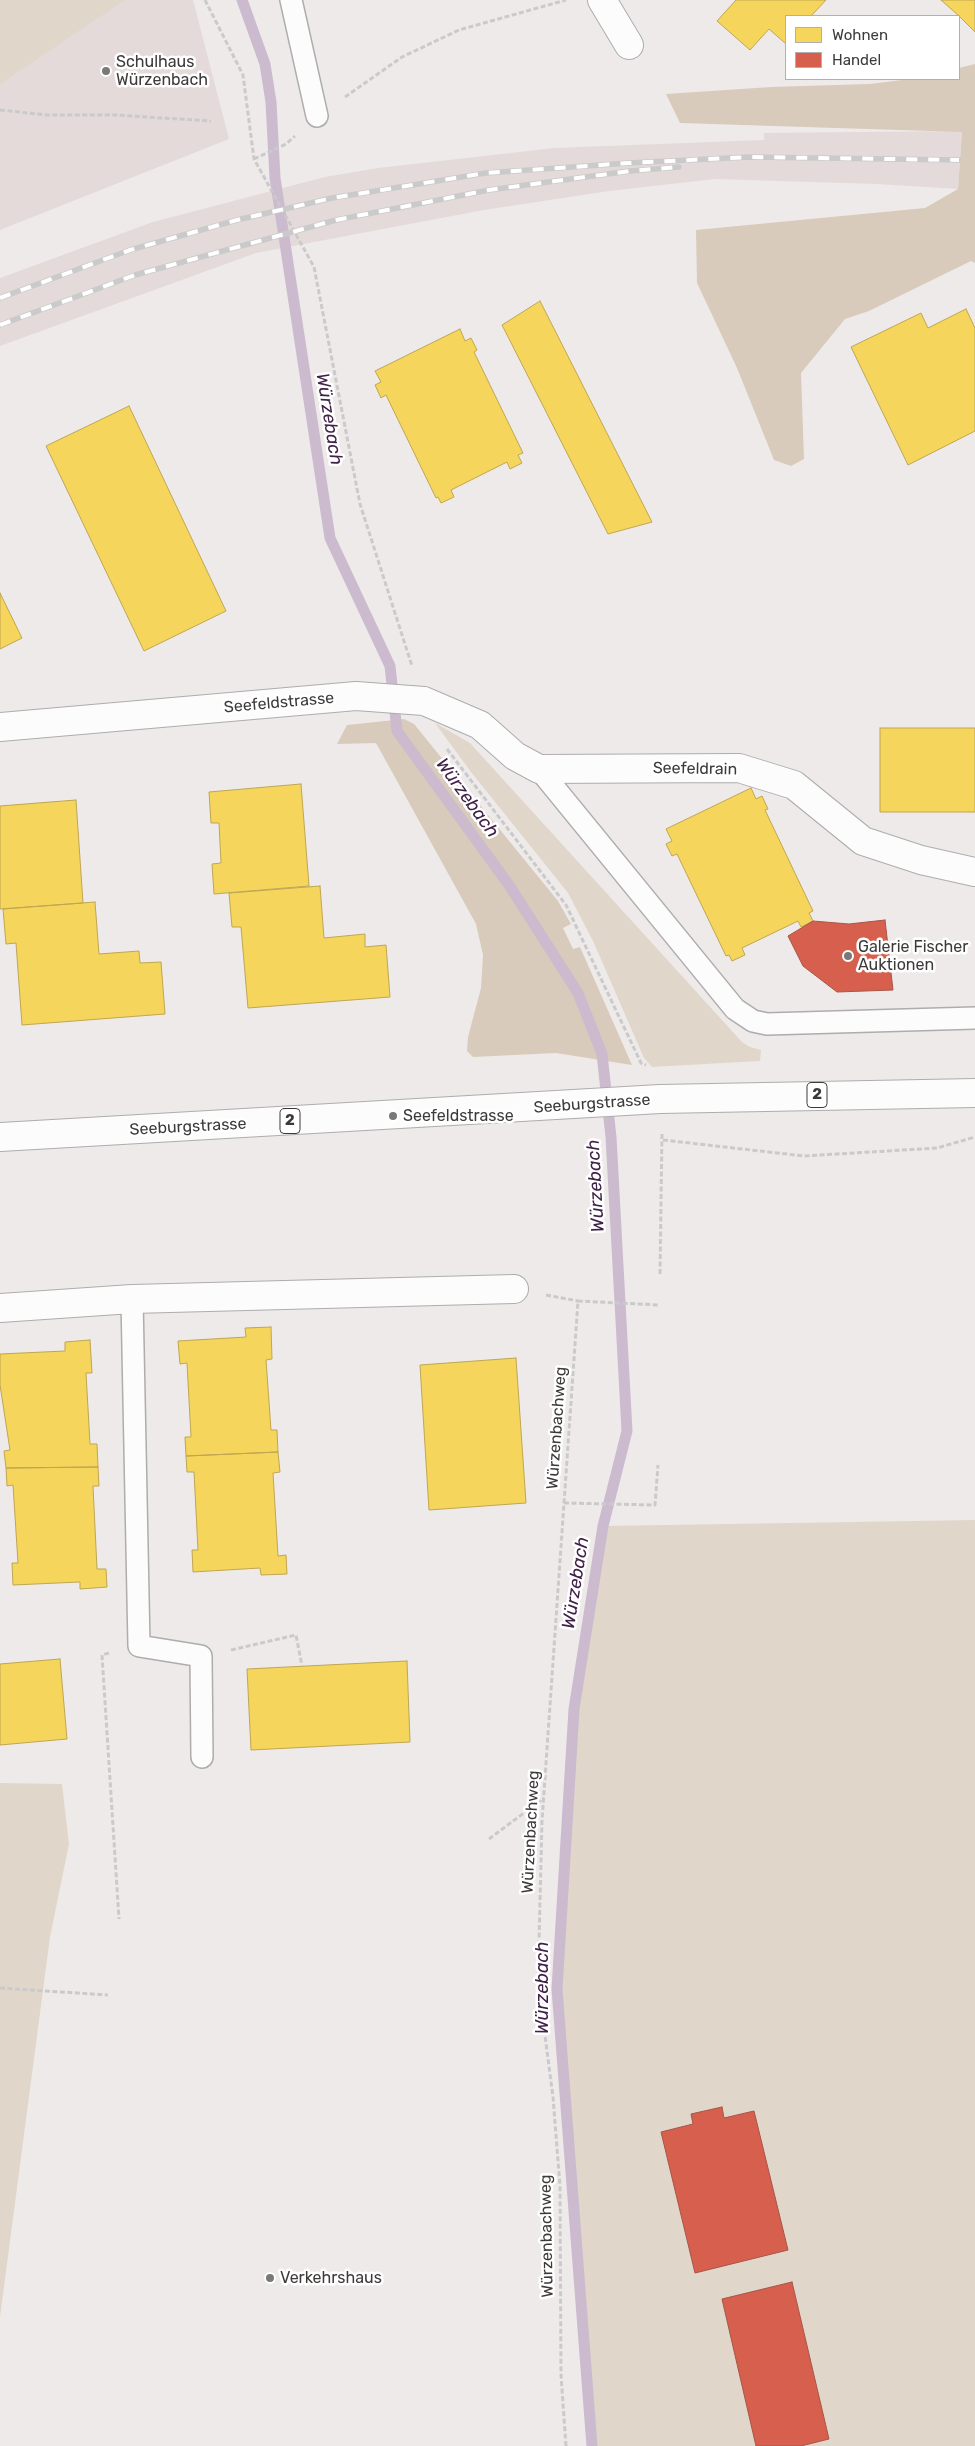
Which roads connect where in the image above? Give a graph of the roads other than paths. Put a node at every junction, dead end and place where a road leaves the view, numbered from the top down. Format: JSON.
{"nodes":[{"id":1,"x":291,"y":0,"type":"edge"},
{"id":2,"x":602,"y":0,"type":"edge"},
{"id":3,"x":629,"y":45,"type":"dead end"},
{"id":4,"x":316,"y":116,"type":"road end"},
{"id":5,"x":0,"y":727,"type":"edge"},
{"id":6,"x":539,"y":769,"type":"junction"},
{"id":7,"x":975,"y":872,"type":"edge"},
{"id":8,"x":975,"y":1018,"type":"edge"},
{"id":9,"x":975,"y":1093,"type":"edge"},
{"id":10,"x":0,"y":1137,"type":"edge"},
{"id":11,"x":514,"y":1289,"type":"dead end"},
{"id":12,"x":132,"y":1299,"type":"junction"},
{"id":13,"x":0,"y":1308,"type":"edge"},
{"id":14,"x":202,"y":1757,"type":"dead end"}],
"edges":[{"from":1,"to":4,"type":"lane"},
{"from":2,"to":3,"type":"street"},
{"from":5,"to":6,"type":"street","name":"Seefeldstrasse"},
{"from":6,"to":7,"type":"street","name":"Seefeldrain"},
{"from":6,"to":8,"type":"lane"},
{"from":9,"to":10,"type":"street","name":"Seeburgstrasse","number":"2"},
{"from":11,"to":12,"type":"street"},
{"from":12,"to":13,"type":"street"},
{"from":12,"to":14,"type":"lane"}]}
